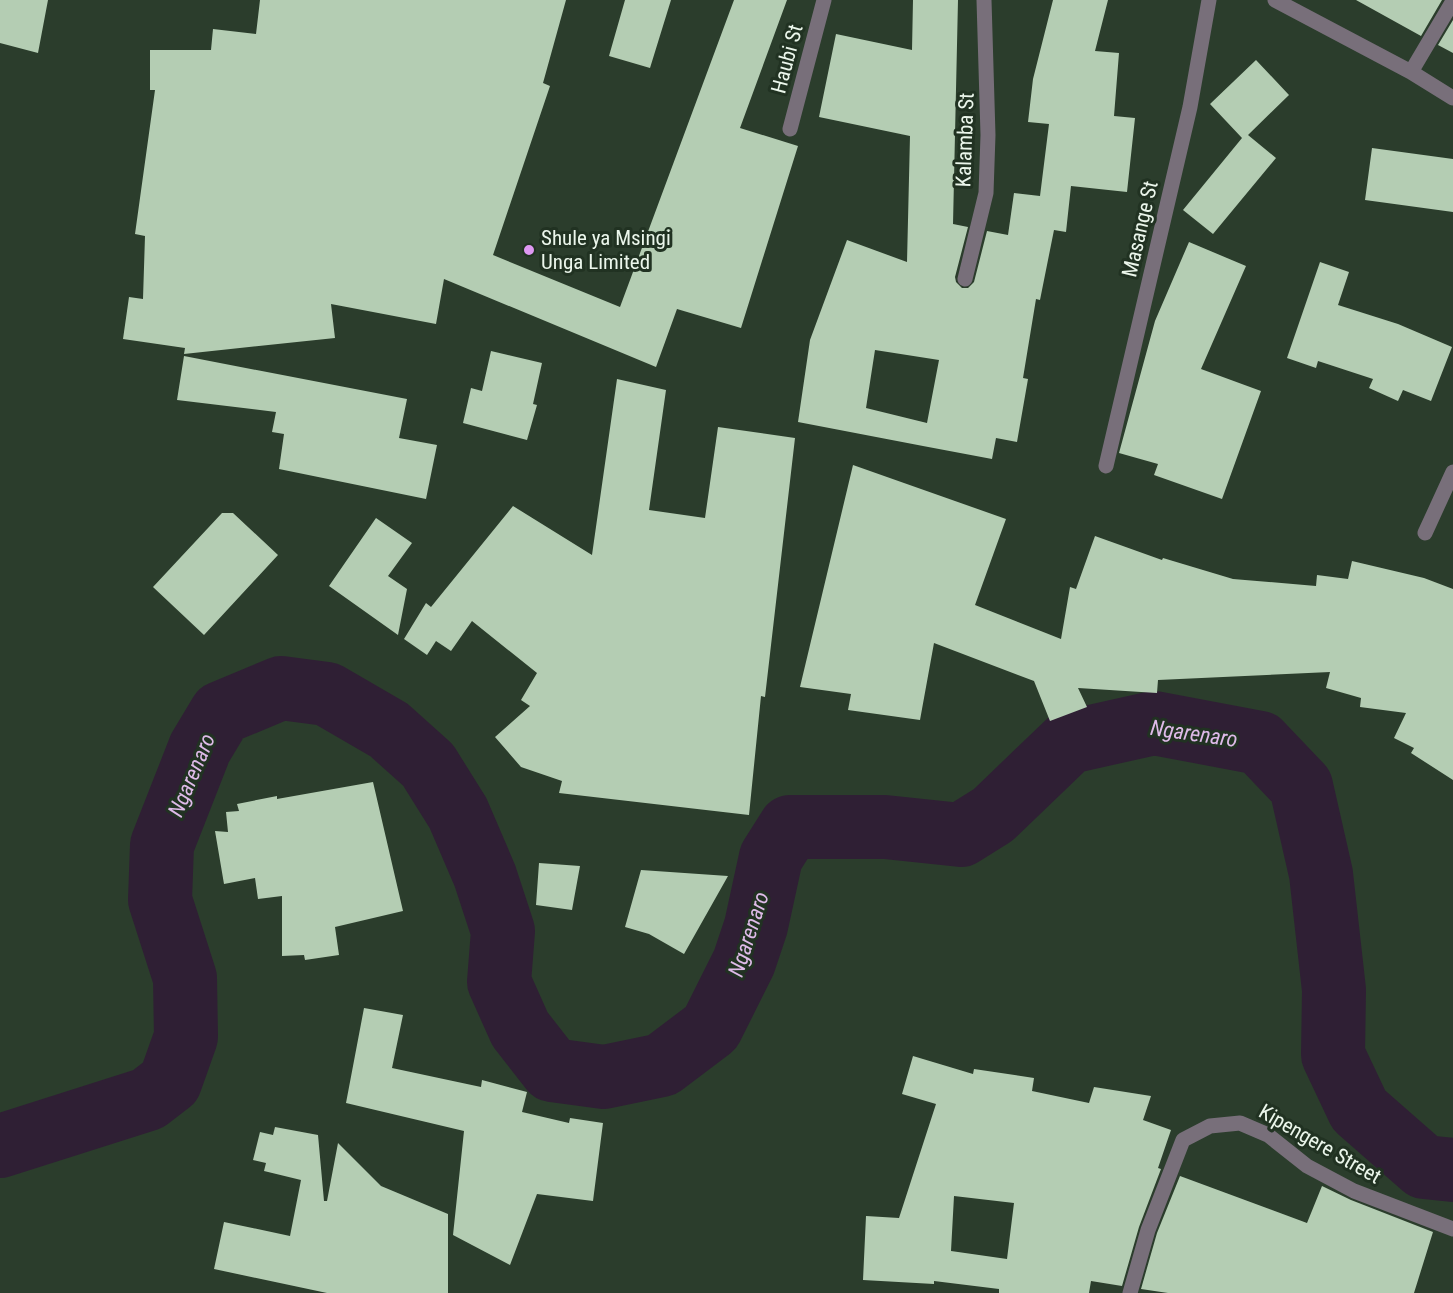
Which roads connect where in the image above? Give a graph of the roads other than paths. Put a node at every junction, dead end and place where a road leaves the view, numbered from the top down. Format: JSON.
{"nodes":[{"id":1,"x":825,"y":0,"type":"edge"},
{"id":2,"x":984,"y":0,"type":"edge"},
{"id":3,"x":1209,"y":0,"type":"edge"},
{"id":4,"x":1275,"y":0,"type":"edge"},
{"id":5,"x":1453,"y":1,"type":"edge"},
{"id":6,"x":1411,"y":72,"type":"junction"},
{"id":7,"x":1453,"y":98,"type":"edge"},
{"id":8,"x":790,"y":129,"type":"dead end"},
{"id":9,"x":965,"y":279,"type":"dead end"},
{"id":10,"x":1106,"y":466,"type":"dead end"},
{"id":11,"x":1453,"y":472,"type":"edge"},
{"id":12,"x":1425,"y":533,"type":"dead end"},
{"id":13,"x":1453,"y":1229,"type":"edge"},
{"id":14,"x":1130,"y":1293,"type":"edge"}],
"edges":[{"from":1,"to":8,"type":"street","name":"Haubi St"},
{"from":2,"to":9,"type":"street","name":"Kalamba St"},
{"from":3,"to":10,"type":"street","name":"Masange St"},
{"from":4,"to":6,"type":"street"},
{"from":5,"to":6,"type":"street"},
{"from":6,"to":7,"type":"street"},
{"from":11,"to":12,"type":"street"},
{"from":13,"to":14,"type":"street","name":"Kipengere Street"}]}
